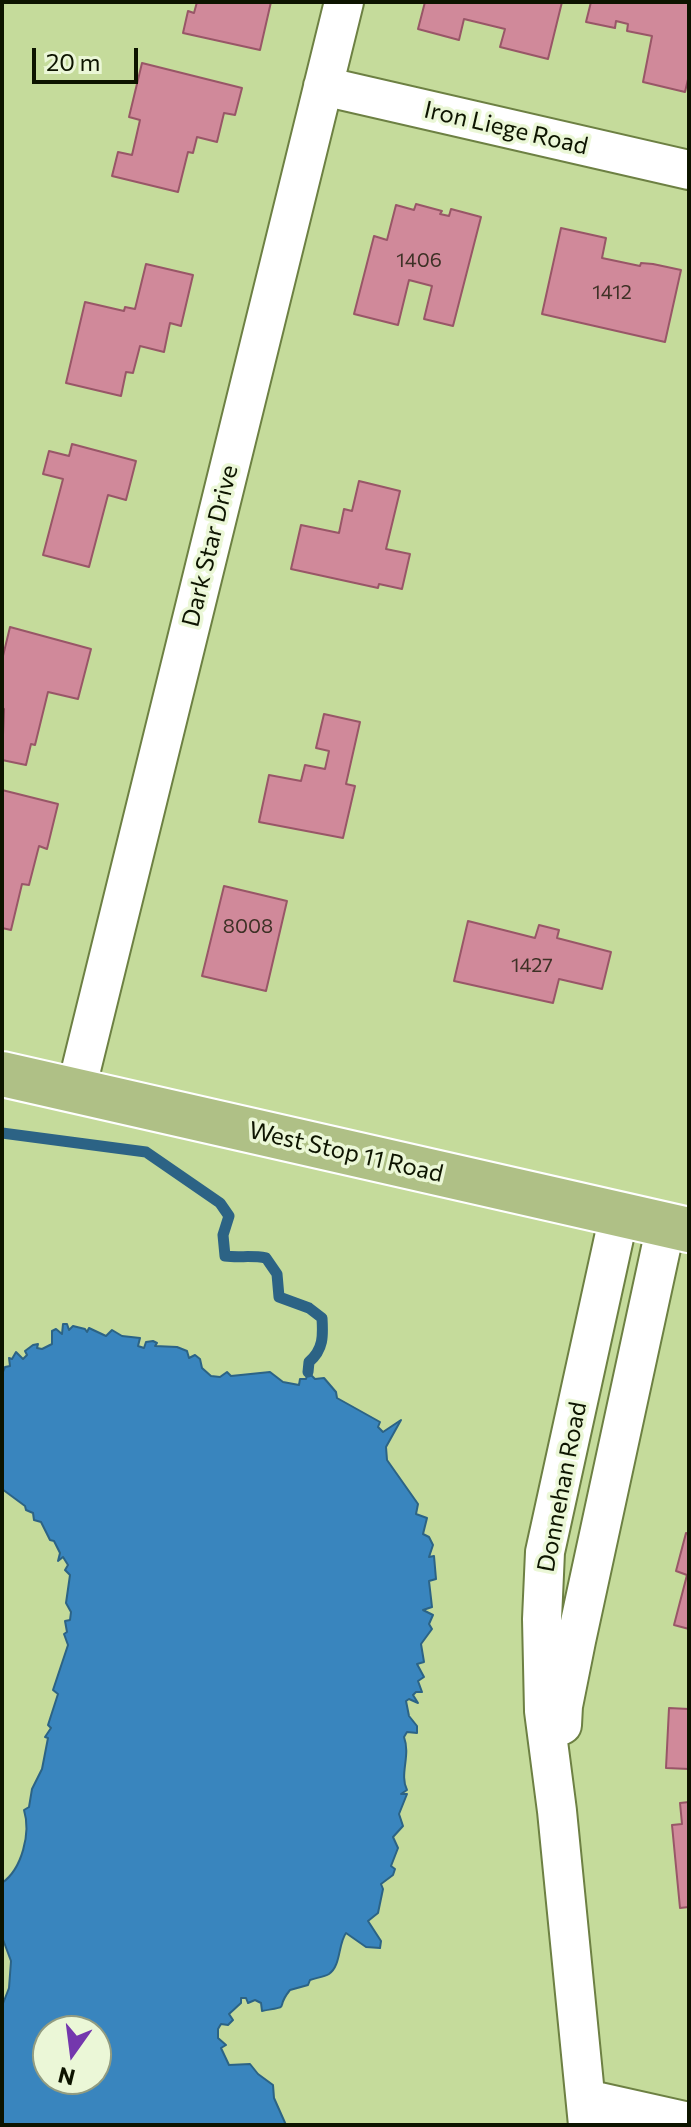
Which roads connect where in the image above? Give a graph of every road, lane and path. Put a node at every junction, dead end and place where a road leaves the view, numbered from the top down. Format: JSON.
{"nodes":[{"id":1,"x":344,"y":2,"type":"edge"},
{"id":2,"x":323,"y":86,"type":"junction"},
{"id":3,"x":689,"y":170,"type":"edge"},
{"id":4,"x":2,"y":1074,"type":"edge"},
{"id":5,"x":76,"y":1090,"type":"junction"},
{"id":6,"x":619,"y":1215,"type":"junction"},
{"id":7,"x":677,"y":1227,"type":"edge"},
{"id":8,"x":557,"y":1811,"type":"junction"},
{"id":9,"x":587,"y":2112,"type":"edge"},
{"id":10,"x":689,"y":2122,"type":"edge"}],
"edges":[{"from":1,"to":2,"type":"street","name":"Dark Star Drive"},
{"from":2,"to":3,"type":"street","name":"Iron Liege Road"},
{"from":2,"to":5,"type":"street","name":"Dark Star Drive"},
{"from":4,"to":5,"type":"main road","name":"West Stop 11 Road"},
{"from":5,"to":6,"type":"main road","name":"West Stop 11 Road"},
{"from":6,"to":7,"type":"main road","name":"West Stop 11 Road"},
{"from":6,"to":8,"type":"street","name":"Donnehan Road"},
{"from":7,"to":8,"type":"street","name":"Donnehan Road"},
{"from":8,"to":9,"type":"street","name":"Donnehan Road"},
{"from":9,"to":10,"type":"street"}]}
